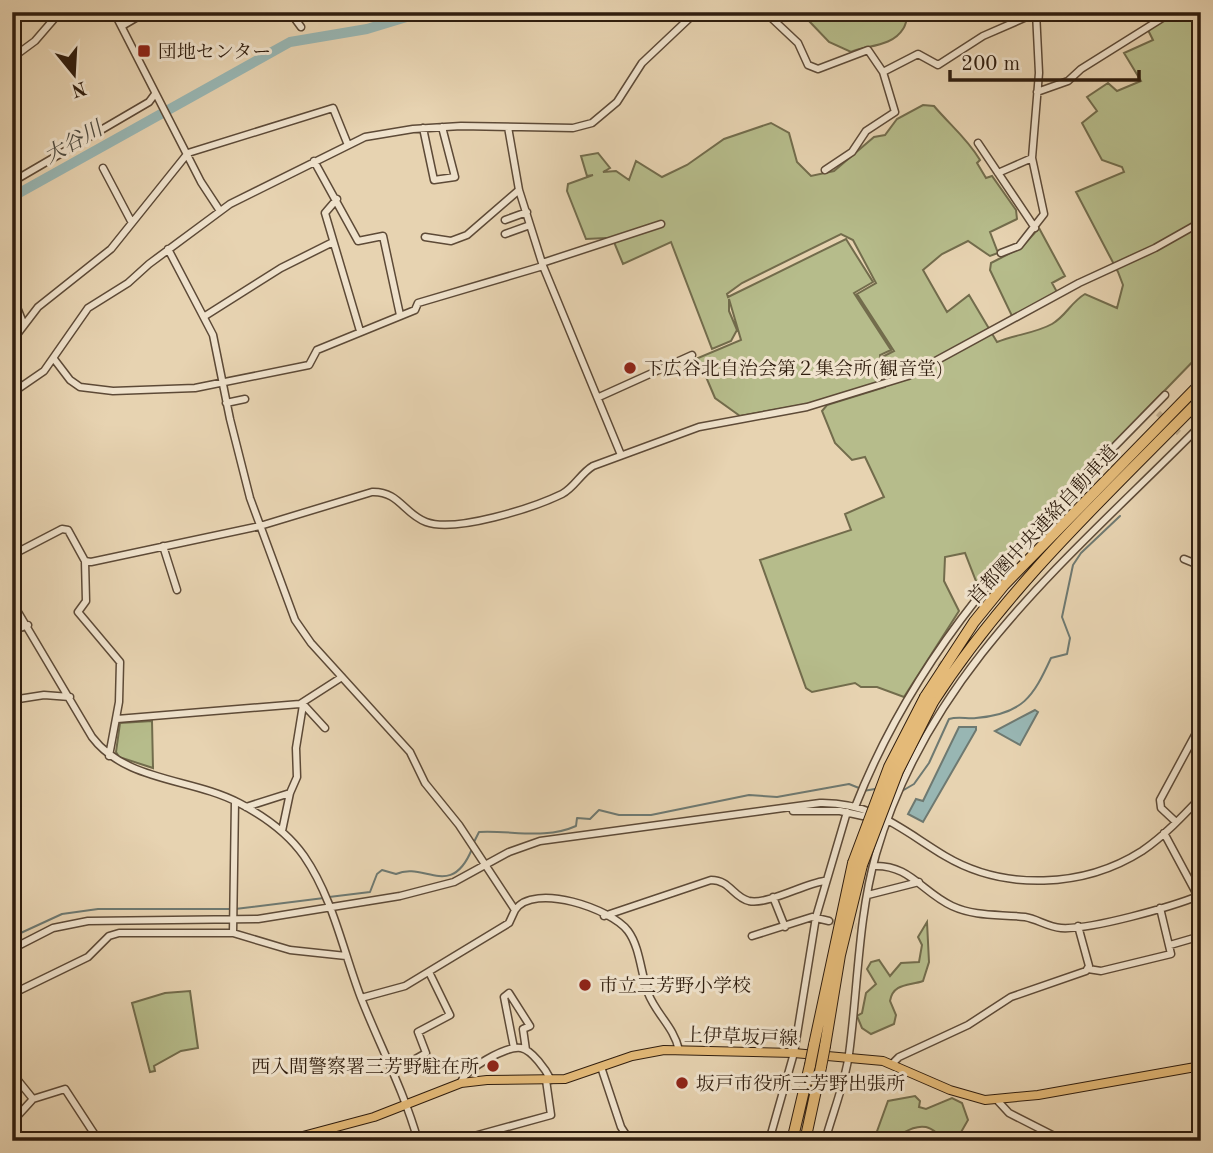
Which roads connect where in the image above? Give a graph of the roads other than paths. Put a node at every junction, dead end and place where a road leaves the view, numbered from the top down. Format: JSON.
{"nodes":[{"id":1,"x":60,"y":12,"type":"edge"},
{"id":2,"x":114,"y":12,"type":"edge"},
{"id":3,"x":146,"y":12,"type":"edge"},
{"id":4,"x":290,"y":12,"type":"edge"},
{"id":5,"x":696,"y":12,"type":"edge"},
{"id":6,"x":765,"y":12,"type":"edge"},
{"id":7,"x":1172,"y":12,"type":"edge"},
{"id":8,"x":1037,"y":13,"type":"edge"},
{"id":9,"x":122,"y":26,"type":"junction"},
{"id":10,"x":301,"y":27,"type":"dead end"},
{"id":11,"x":12,"y":58,"type":"edge"},
{"id":12,"x":883,"y":72,"type":"junction"},
{"id":13,"x":1037,"y":92,"type":"junction"},
{"id":14,"x":155,"y":94,"type":"junction"},
{"id":15,"x":442,"y":127,"type":"junction"},
{"id":16,"x":508,"y":127,"type":"junction"},
{"id":17,"x":423,"y":128,"type":"junction"},
{"id":18,"x":978,"y":144,"type":"dead end"},
{"id":19,"x":348,"y":145,"type":"junction"},
{"id":20,"x":188,"y":153,"type":"junction"},
{"id":21,"x":1032,"y":158,"type":"junction"},
{"id":22,"x":314,"y":161,"type":"junction"},
{"id":23,"x":103,"y":168,"type":"dead end"},
{"id":24,"x":825,"y":170,"type":"dead end"},
{"id":25,"x":998,"y":173,"type":"junction"},
{"id":26,"x":12,"y":182,"type":"edge"},
{"id":27,"x":519,"y":190,"type":"junction"},
{"id":28,"x":337,"y":199,"type":"junction"},
{"id":29,"x":219,"y":211,"type":"junction"},
{"id":30,"x":527,"y":212,"type":"junction"},
{"id":31,"x":505,"y":220,"type":"dead end"},
{"id":32,"x":1201,"y":222,"type":"edge"},
{"id":33,"x":132,"y":223,"type":"junction"},
{"id":34,"x":661,"y":223,"type":"dead end"},
{"id":35,"x":530,"y":225,"type":"junction"},
{"id":36,"x":1035,"y":228,"type":"junction"},
{"id":37,"x":505,"y":234,"type":"dead end"},
{"id":38,"x":425,"y":237,"type":"dead end"},
{"id":39,"x":333,"y":243,"type":"junction"},
{"id":40,"x":169,"y":249,"type":"junction"},
{"id":41,"x":1002,"y":253,"type":"dead end"},
{"id":42,"x":543,"y":264,"type":"junction"},
{"id":43,"x":12,"y":295,"type":"edge"},
{"id":44,"x":205,"y":316,"type":"junction"},
{"id":45,"x":400,"y":316,"type":"junction"},
{"id":46,"x":24,"y":325,"type":"junction"},
{"id":47,"x":360,"y":331,"type":"junction"},
{"id":48,"x":12,"y":341,"type":"edge"},
{"id":49,"x":692,"y":355,"type":"dead end"},
{"id":50,"x":54,"y":359,"type":"junction"},
{"id":51,"x":1201,"y":383,"type":"edge"},
{"id":52,"x":223,"y":384,"type":"junction"},
{"id":53,"x":12,"y":393,"type":"edge"},
{"id":54,"x":1166,"y":395,"type":"dead end"},
{"id":55,"x":599,"y":397,"type":"junction"},
{"id":56,"x":1201,"y":399,"type":"edge"},
{"id":57,"x":246,"y":400,"type":"dead end"},
{"id":58,"x":226,"y":403,"type":"junction"},
{"id":59,"x":1201,"y":425,"type":"edge"},
{"id":60,"x":1179,"y":433,"type":"tunnel mouth"},
{"id":61,"x":1186,"y":440,"type":"junction"},
{"id":62,"x":621,"y":455,"type":"junction"},
{"id":63,"x":260,"y":526,"type":"junction"},
{"id":64,"x":163,"y":547,"type":"junction"},
{"id":65,"x":12,"y":555,"type":"edge"},
{"id":66,"x":1184,"y":559,"type":"dead end"},
{"id":67,"x":85,"y":561,"type":"junction"},
{"id":68,"x":1201,"y":566,"type":"edge"},
{"id":69,"x":177,"y":590,"type":"dead end"},
{"id":70,"x":12,"y":602,"type":"edge"},
{"id":71,"x":28,"y":625,"type":"junction"},
{"id":72,"x":12,"y":631,"type":"edge"},
{"id":73,"x":931,"y":658,"type":"junction"},
{"id":74,"x":939,"y":663,"type":"tunnel mouth"},
{"id":75,"x":342,"y":677,"type":"junction"},
{"id":76,"x":70,"y":697,"type":"junction"},
{"id":77,"x":12,"y":700,"type":"edge"},
{"id":78,"x":929,"y":700,"type":"junction"},
{"id":79,"x":303,"y":704,"type":"junction"},
{"id":80,"x":117,"y":719,"type":"junction"},
{"id":81,"x":1201,"y":723,"type":"edge"},
{"id":82,"x":325,"y":729,"type":"dead end"},
{"id":83,"x":109,"y":756,"type":"junction"},
{"id":84,"x":290,"y":793,"type":"junction"},
{"id":85,"x":1201,"y":797,"type":"edge"},
{"id":86,"x":235,"y":801,"type":"junction"},
{"id":87,"x":1197,"y":806,"type":"edge"},
{"id":88,"x":246,"y":807,"type":"junction"},
{"id":89,"x":855,"y":807,"type":"junction"},
{"id":90,"x":847,"y":812,"type":"junction"},
{"id":91,"x":749,"y":814,"type":"junction"},
{"id":92,"x":887,"y":820,"type":"junction"},
{"id":93,"x":1176,"y":822,"type":"junction"},
{"id":94,"x":282,"y":831,"type":"junction"},
{"id":95,"x":1164,"y":833,"type":"junction"},
{"id":96,"x":857,"y":864,"type":"junction"},
{"id":97,"x":486,"y":865,"type":"junction"},
{"id":98,"x":873,"y":866,"type":"junction"},
{"id":99,"x":824,"y":881,"type":"junction"},
{"id":100,"x":919,"y":882,"type":"junction"},
{"id":101,"x":868,"y":895,"type":"junction"},
{"id":102,"x":773,"y":897,"type":"junction"},
{"id":103,"x":1200,"y":898,"type":"edge"},
{"id":104,"x":330,"y":908,"type":"junction"},
{"id":105,"x":1160,"y":908,"type":"junction"},
{"id":106,"x":515,"y":910,"type":"junction"},
{"id":107,"x":604,"y":916,"type":"junction"},
{"id":108,"x":816,"y":917,"type":"junction"},
{"id":109,"x":233,"y":920,"type":"junction"},
{"id":110,"x":829,"y":920,"type":"tunnel mouth"},
{"id":111,"x":1078,"y":926,"type":"junction"},
{"id":112,"x":785,"y":927,"type":"junction"},
{"id":113,"x":233,"y":933,"type":"junction"},
{"id":114,"x":752,"y":936,"type":"dead end"},
{"id":115,"x":1201,"y":936,"type":"edge"},
{"id":116,"x":1170,"y":945,"type":"junction"},
{"id":117,"x":12,"y":949,"type":"edge"},
{"id":118,"x":346,"y":956,"type":"junction"},
{"id":119,"x":1088,"y":969,"type":"junction"},
{"id":120,"x":429,"y":971,"type":"junction"},
{"id":121,"x":12,"y":994,"type":"edge"},
{"id":122,"x":361,"y":998,"type":"junction"},
{"id":123,"x":514,"y":1048,"type":"junction"},
{"id":124,"x":526,"y":1050,"type":"junction"},
{"id":125,"x":678,"y":1050,"type":"junction"},
{"id":126,"x":794,"y":1052,"type":"junction"},
{"id":127,"x":848,"y":1057,"type":"junction"},
{"id":128,"x":893,"y":1063,"type":"junction"},
{"id":129,"x":393,"y":1066,"type":"dead end"},
{"id":130,"x":1201,"y":1066,"type":"edge"},
{"id":131,"x":601,"y":1067,"type":"junction"},
{"id":132,"x":12,"y":1073,"type":"edge"},
{"id":133,"x":549,"y":1080,"type":"junction"},
{"id":134,"x":461,"y":1083,"type":"junction"},
{"id":135,"x":33,"y":1100,"type":"junction"},
{"id":136,"x":997,"y":1100,"type":"junction"},
{"id":137,"x":408,"y":1105,"type":"junction"},
{"id":138,"x":12,"y":1122,"type":"edge"},
{"id":139,"x":312,"y":1137,"type":"edge"},
{"id":140,"x":94,"y":1138,"type":"edge"},
{"id":141,"x":106,"y":1141,"type":"edge"},
{"id":142,"x":284,"y":1141,"type":"edge"},
{"id":143,"x":418,"y":1141,"type":"edge"},
{"id":144,"x":456,"y":1141,"type":"edge"},
{"id":145,"x":630,"y":1141,"type":"edge"},
{"id":146,"x":769,"y":1141,"type":"edge"},
{"id":147,"x":792,"y":1141,"type":"edge"},
{"id":148,"x":805,"y":1141,"type":"edge"},
{"id":149,"x":825,"y":1141,"type":"edge"},
{"id":150,"x":1064,"y":1141,"type":"edge"}],
"edges":[{"from":1,"to":11,"type":"street"},
{"from":2,"to":9,"type":"street"},
{"from":3,"to":9,"type":"street"},
{"from":4,"to":10,"type":"street"},
{"from":5,"to":16,"type":"street"},
{"from":6,"to":12,"type":"street"},
{"from":7,"to":13,"type":"street"},
{"from":8,"to":12,"type":"street"},
{"from":8,"to":13,"type":"street"},
{"from":9,"to":14,"type":"street"},
{"from":12,"to":24,"type":"street"},
{"from":13,"to":21,"type":"street"},
{"from":14,"to":20,"type":"street"},
{"from":14,"to":26,"type":"street"},
{"from":15,"to":16,"type":"street"},
{"from":15,"to":17,"type":"street"},
{"from":15,"to":17,"type":"street"},
{"from":16,"to":27,"type":"street"},
{"from":17,"to":19,"type":"street"},
{"from":18,"to":25,"type":"street"},
{"from":19,"to":20,"type":"street"},
{"from":19,"to":22,"type":"street"},
{"from":20,"to":29,"type":"street"},
{"from":20,"to":33,"type":"street"},
{"from":21,"to":25,"type":"street"},
{"from":21,"to":36,"type":"street"},
{"from":22,"to":28,"type":"street"},
{"from":22,"to":29,"type":"street"},
{"from":23,"to":33,"type":"street"},
{"from":25,"to":36,"type":"street"},
{"from":27,"to":30,"type":"street"},
{"from":27,"to":38,"type":"street"},
{"from":28,"to":39,"type":"street"},
{"from":28,"to":45,"type":"street"},
{"from":29,"to":40,"type":"street"},
{"from":30,"to":31,"type":"street"},
{"from":30,"to":35,"type":"street"},
{"from":32,"to":62,"type":"street"},
{"from":33,"to":46,"type":"street"},
{"from":34,"to":42,"type":"street"},
{"from":35,"to":37,"type":"street"},
{"from":35,"to":42,"type":"street"},
{"from":36,"to":41,"type":"street"},
{"from":39,"to":44,"type":"street"},
{"from":39,"to":47,"type":"street"},
{"from":40,"to":44,"type":"street"},
{"from":40,"to":50,"type":"street"},
{"from":42,"to":45,"type":"street"},
{"from":42,"to":55,"type":"street"},
{"from":43,"to":46,"type":"street"},
{"from":44,"to":52,"type":"street"},
{"from":45,"to":47,"type":"street"},
{"from":46,"to":48,"type":"street"},
{"from":47,"to":52,"type":"street"},
{"from":49,"to":55,"type":"street"},
{"from":50,"to":52,"type":"street"},
{"from":50,"to":53,"type":"street"},
{"from":51,"to":78,"type":"highway","name":"首都圏中央連絡自動車道"},
{"from":52,"to":58,"type":"street"},
{"from":54,"to":73,"type":"street"},
{"from":55,"to":62,"type":"street"},
{"from":56,"to":78,"type":"highway","name":"首都圏中央連絡自動車道"},
{"from":57,"to":58,"type":"street"},
{"from":58,"to":63,"type":"street"},
{"from":59,"to":61,"type":"street"},
{"from":60,"to":61,"type":"street"},
{"from":61,"to":92,"type":"street"},
{"from":62,"to":63,"type":"street"},
{"from":63,"to":64,"type":"street"},
{"from":63,"to":75,"type":"street"},
{"from":64,"to":67,"type":"street"},
{"from":64,"to":69,"type":"street"},
{"from":65,"to":67,"type":"street"},
{"from":66,"to":68,"type":"street"},
{"from":67,"to":80,"type":"street"},
{"from":70,"to":71,"type":"street"},
{"from":71,"to":72,"type":"street"},
{"from":71,"to":76,"type":"street"},
{"from":73,"to":74,"type":"street"},
{"from":73,"to":89,"type":"street"},
{"from":75,"to":79,"type":"street"},
{"from":75,"to":97,"type":"street"},
{"from":76,"to":77,"type":"street"},
{"from":76,"to":83,"type":"street"},
{"from":78,"to":96,"type":"highway","name":"首都圏中央連絡自動車道","bridge":true},
{"from":79,"to":80,"type":"street"},
{"from":79,"to":82,"type":"street"},
{"from":79,"to":84,"type":"street"},
{"from":80,"to":83,"type":"street"},
{"from":81,"to":93,"type":"street"},
{"from":83,"to":86,"type":"street"},
{"from":84,"to":88,"type":"street"},
{"from":84,"to":94,"type":"street"},
{"from":85,"to":87,"type":"street"},
{"from":86,"to":88,"type":"street"},
{"from":86,"to":109,"type":"street"},
{"from":87,"to":93,"type":"street"},
{"from":88,"to":94,"type":"street"},
{"from":89,"to":91,"type":"street"},
{"from":89,"to":92,"type":"street"},
{"from":90,"to":91,"type":"street"},
{"from":90,"to":92,"type":"street"},
{"from":90,"to":99,"type":"street"},
{"from":91,"to":97,"type":"street"},
{"from":92,"to":95,"type":"street"},
{"from":92,"to":98,"type":"street"},
{"from":93,"to":95,"type":"street"},
{"from":94,"to":104,"type":"street"},
{"from":95,"to":103,"type":"street"},
{"from":96,"to":147,"type":"highway","name":"首都圏中央連絡自動車道","bridge":true},
{"from":96,"to":148,"type":"highway","name":"首都圏中央連絡自動車道","bridge":true},
{"from":97,"to":104,"type":"street"},
{"from":97,"to":106,"type":"street"},
{"from":98,"to":100,"type":"street"},
{"from":98,"to":101,"type":"street"},
{"from":99,"to":102,"type":"street"},
{"from":99,"to":108,"type":"street"},
{"from":100,"to":101,"type":"street"},
{"from":100,"to":111,"type":"street"},
{"from":101,"to":127,"type":"street"},
{"from":102,"to":107,"type":"street"},
{"from":102,"to":112,"type":"street"},
{"from":103,"to":105,"type":"street"},
{"from":104,"to":109,"type":"street"},
{"from":104,"to":118,"type":"street"},
{"from":105,"to":111,"type":"street"},
{"from":105,"to":116,"type":"street"},
{"from":106,"to":107,"type":"street"},
{"from":106,"to":120,"type":"street"},
{"from":107,"to":125,"type":"street"},
{"from":108,"to":110,"type":"street"},
{"from":108,"to":112,"type":"street"},
{"from":108,"to":126,"type":"street"},
{"from":109,"to":113,"type":"street"},
{"from":109,"to":117,"type":"street"},
{"from":111,"to":119,"type":"street"},
{"from":112,"to":114,"type":"street"},
{"from":113,"to":118,"type":"street"},
{"from":113,"to":121,"type":"street"},
{"from":115,"to":116,"type":"street"},
{"from":116,"to":119,"type":"street"},
{"from":118,"to":122,"type":"street"},
{"from":119,"to":128,"type":"street"},
{"from":120,"to":122,"type":"street"},
{"from":120,"to":129,"type":"street"},
{"from":122,"to":137,"type":"street"},
{"from":123,"to":124,"type":"street"},
{"from":123,"to":124,"type":"street"},
{"from":123,"to":134,"type":"street"},
{"from":124,"to":133,"type":"street"},
{"from":125,"to":126,"type":"main road","name":"上伊草坂戸線"},
{"from":125,"to":131,"type":"main road","name":"上伊草坂戸線"},
{"from":126,"to":127,"type":"main road","name":"上伊草坂戸線"},
{"from":126,"to":146,"type":"street"},
{"from":127,"to":128,"type":"main road","name":"上伊草坂戸線"},
{"from":127,"to":149,"type":"street"},
{"from":128,"to":136,"type":"main road","name":"上伊草坂戸線"},
{"from":130,"to":136,"type":"main road","name":"上伊草坂戸線"},
{"from":131,"to":133,"type":"main road","name":"上伊草坂戸線"},
{"from":131,"to":145,"type":"street"},
{"from":132,"to":135,"type":"street"},
{"from":133,"to":134,"type":"main road","name":"上伊草坂戸線"},
{"from":133,"to":144,"type":"street"},
{"from":134,"to":137,"type":"main road","name":"上伊草坂戸線"},
{"from":135,"to":138,"type":"street"},
{"from":135,"to":140,"type":"street"},
{"from":136,"to":150,"type":"street"},
{"from":137,"to":139,"type":"main road","name":"上伊草坂戸線"},
{"from":137,"to":143,"type":"street"},
{"from":139,"to":142,"type":"main road","name":"上伊草坂戸線"},
{"from":140,"to":141,"type":"street"}]}
